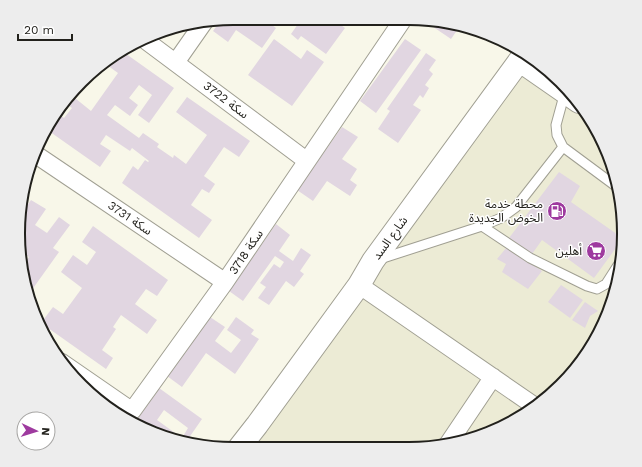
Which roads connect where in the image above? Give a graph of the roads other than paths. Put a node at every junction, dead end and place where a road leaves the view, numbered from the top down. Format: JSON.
{"nodes":[{"id":1,"x":399,"y":25,"type":"edge"},
{"id":2,"x":200,"y":28,"type":"edge"},
{"id":3,"x":149,"y":43,"type":"edge"},
{"id":4,"x":522,"y":59,"type":"edge"},
{"id":5,"x":176,"y":62,"type":"junction"},
{"id":6,"x":569,"y":101,"type":"edge"},
{"id":7,"x":563,"y":147,"type":"junction"},
{"id":8,"x":40,"y":157,"type":"edge"},
{"id":9,"x":307,"y":161,"type":"junction"},
{"id":10,"x":611,"y":182,"type":"edge"},
{"id":11,"x":482,"y":226,"type":"junction"},
{"id":12,"x":373,"y":262,"type":"junction"},
{"id":13,"x":613,"y":273,"type":"edge"},
{"id":14,"x":225,"y":282,"type":"junction"},
{"id":15,"x":359,"y":285,"type":"junction"},
{"id":16,"x":82,"y":376,"type":"edge"},
{"id":17,"x":493,"y":377,"type":"junction"},
{"id":18,"x":530,"y":403,"type":"edge"},
{"id":19,"x":257,"y":425,"type":"junction"},
{"id":20,"x":453,"y":437,"type":"edge"},
{"id":21,"x":244,"y":442,"type":"edge"},
{"id":22,"x":248,"y":442,"type":"edge"}],
"edges":[{"from":1,"to":9,"type":"street","name":"سكة 3718"},
{"from":2,"to":5,"type":"street"},
{"from":3,"to":5,"type":"street","name":"سكة 3722"},
{"from":4,"to":12,"type":"street","name":"شارع السد"},
{"from":5,"to":9,"type":"street","name":"سكة 3722"},
{"from":6,"to":7,"type":"lane"},
{"from":7,"to":10,"type":"lane"},
{"from":7,"to":11,"type":"lane"},
{"from":8,"to":14,"type":"street","name":"سكة 3731"},
{"from":9,"to":14,"type":"street","name":"سكة 3718"},
{"from":11,"to":12,"type":"lane"},
{"from":11,"to":13,"type":"lane"},
{"from":12,"to":15,"type":"street","name":"شارع السد"},
{"from":14,"to":16,"type":"street","name":"سكة 3718"},
{"from":15,"to":17,"type":"street"},
{"from":15,"to":19,"type":"street","name":"شارع السد"},
{"from":17,"to":18,"type":"street"},
{"from":17,"to":20,"type":"street"},
{"from":19,"to":21,"type":"street","name":"شارع السد"},
{"from":19,"to":22,"type":"street","name":"شارع السد"}]}
